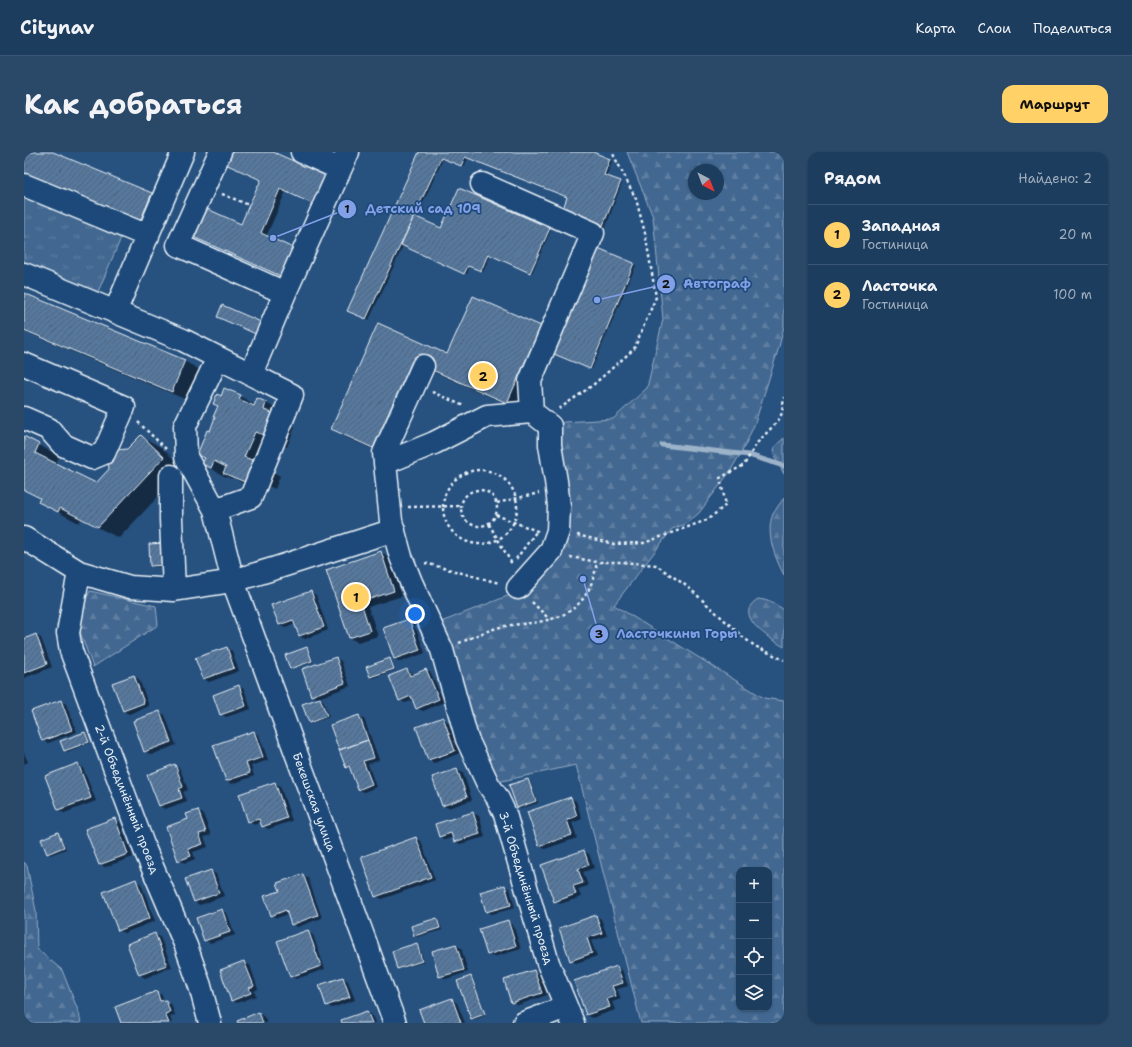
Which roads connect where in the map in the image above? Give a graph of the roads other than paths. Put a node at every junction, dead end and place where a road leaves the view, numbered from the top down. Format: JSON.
{"nodes":[{"id":1,"x":183,"y":152,"type":"edge"},
{"id":2,"x":220,"y":152,"type":"edge"},
{"id":3,"x":302,"y":152,"type":"edge"},
{"id":4,"x":344,"y":161,"type":"edge"},
{"id":5,"x":482,"y":184,"type":"dead end"},
{"id":6,"x":24,"y":185,"type":"edge"},
{"id":7,"x":148,"y":236,"type":"junction"},
{"id":8,"x":24,"y":274,"type":"edge"},
{"id":9,"x":285,"y":293,"type":"junction"},
{"id":10,"x":115,"y":312,"type":"junction"},
{"id":11,"x":218,"y":358,"type":"junction"},
{"id":12,"x":24,"y":364,"type":"edge"},
{"id":13,"x":424,"y":366,"type":"dead end"},
{"id":14,"x":251,"y":374,"type":"junction"},
{"id":15,"x":532,"y":412,"type":"junction"},
{"id":16,"x":24,"y":418,"type":"edge"},
{"id":17,"x":385,"y":463,"type":"junction"},
{"id":18,"x":171,"y":476,"type":"road end"},
{"id":19,"x":215,"y":510,"type":"junction"},
{"id":20,"x":394,"y":530,"type":"junction"},
{"id":21,"x":24,"y":538,"type":"edge"},
{"id":22,"x":79,"y":572,"type":"junction"},
{"id":23,"x":233,"y":581,"type":"junction"},
{"id":24,"x":518,"y":588,"type":"road end"},
{"id":25,"x":174,"y":590,"type":"junction"},
{"id":26,"x":570,"y":1015,"type":"edge"},
{"id":27,"x":210,"y":1023,"type":"edge"},
{"id":28,"x":395,"y":1023,"type":"edge"},
{"id":29,"x":524,"y":1023,"type":"edge"}],
"edges":[{"from":1,"to":7,"type":"street"},
{"from":2,"to":9,"type":"street"},
{"from":3,"to":4,"type":"street"},
{"from":4,"to":9,"type":"street"},
{"from":5,"to":15,"type":"street"},
{"from":6,"to":7,"type":"street"},
{"from":7,"to":10,"type":"street"},
{"from":8,"to":10,"type":"street"},
{"from":9,"to":14,"type":"street"},
{"from":10,"to":11,"type":"street"},
{"from":11,"to":14,"type":"street"},
{"from":11,"to":19,"type":"street","name":"Бекешская улица"},
{"from":12,"to":16,"type":"street"},
{"from":13,"to":17,"type":"street","name":"3-й Объединённый проезд"},
{"from":14,"to":19,"type":"street"},
{"from":15,"to":17,"type":"street"},
{"from":15,"to":24,"type":"street"},
{"from":17,"to":20,"type":"street","name":"3-й Объединённый проезд"},
{"from":18,"to":25,"type":"street"},
{"from":19,"to":23,"type":"street","name":"Бекешская улица"},
{"from":20,"to":23,"type":"street"},
{"from":20,"to":26,"type":"street","name":"3-й Объединённый проезд"},
{"from":21,"to":22,"type":"street"},
{"from":22,"to":25,"type":"street"},
{"from":22,"to":27,"type":"street","name":"2-й Объединённый проезд"},
{"from":23,"to":25,"type":"street"},
{"from":23,"to":28,"type":"street","name":"Бекешская улица"},
{"from":26,"to":29,"type":"street"}]}
